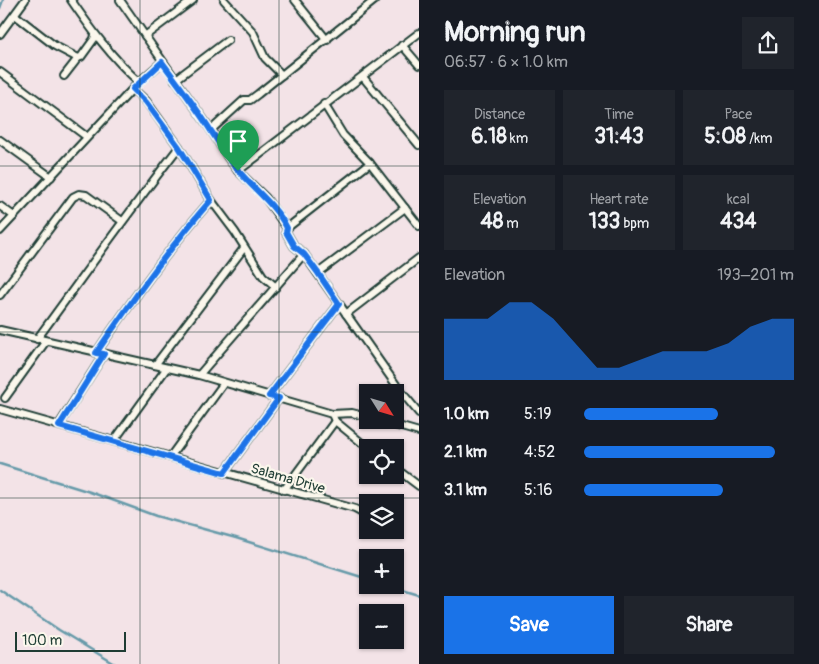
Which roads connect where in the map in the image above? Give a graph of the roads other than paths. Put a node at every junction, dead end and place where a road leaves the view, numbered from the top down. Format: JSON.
{"nodes":[{"id":1,"x":26,"y":0,"type":"edge"},
{"id":2,"x":72,"y":0,"type":"edge"},
{"id":3,"x":120,"y":0,"type":"edge"},
{"id":4,"x":193,"y":0,"type":"edge"},
{"id":5,"x":224,"y":0,"type":"edge"},
{"id":6,"x":295,"y":0,"type":"edge"},
{"id":7,"x":371,"y":1,"type":"edge"},
{"id":8,"x":15,"y":15,"type":"junction"},
{"id":9,"x":419,"y":33,"type":"edge"},
{"id":10,"x":0,"y":34,"type":"edge"},
{"id":11,"x":95,"y":35,"type":"junction"},
{"id":12,"x":145,"y":36,"type":"junction"},
{"id":13,"x":228,"y":40,"type":"dead end"},
{"id":14,"x":327,"y":40,"type":"junction"},
{"id":15,"x":402,"y":45,"type":"junction"},
{"id":16,"x":78,"y":58,"type":"junction"},
{"id":17,"x":162,"y":62,"type":"junction"},
{"id":18,"x":419,"y":65,"type":"edge"},
{"id":19,"x":0,"y":72,"type":"edge"},
{"id":20,"x":282,"y":75,"type":"junction"},
{"id":21,"x":64,"y":76,"type":"dead end"},
{"id":22,"x":363,"y":77,"type":"junction"},
{"id":23,"x":175,"y":80,"type":"junction"},
{"id":24,"x":139,"y":82,"type":"junction"},
{"id":25,"x":133,"y":89,"type":"junction"},
{"id":26,"x":324,"y":104,"type":"junction"},
{"id":27,"x":211,"y":130,"type":"junction"},
{"id":28,"x":87,"y":138,"type":"junction"},
{"id":29,"x":0,"y":140,"type":"edge"},
{"id":30,"x":419,"y":145,"type":"edge"},
{"id":31,"x":179,"y":147,"type":"junction"},
{"id":32,"x":370,"y":163,"type":"junction"},
{"id":33,"x":238,"y":171,"type":"junction"},
{"id":34,"x":51,"y":177,"type":"junction"},
{"id":35,"x":211,"y":200,"type":"junction"},
{"id":36,"x":0,"y":206,"type":"edge"},
{"id":37,"x":405,"y":208,"type":"junction"},
{"id":38,"x":14,"y":216,"type":"junction"},
{"id":39,"x":122,"y":221,"type":"junction"},
{"id":40,"x":419,"y":226,"type":"edge"},
{"id":41,"x":287,"y":228,"type":"junction"},
{"id":42,"x":0,"y":231,"type":"edge"},
{"id":43,"x":244,"y":248,"type":"junction"},
{"id":44,"x":304,"y":254,"type":"junction"},
{"id":45,"x":419,"y":258,"type":"edge"},
{"id":46,"x":318,"y":273,"type":"junction"},
{"id":47,"x":276,"y":287,"type":"junction"},
{"id":48,"x":0,"y":295,"type":"edge"},
{"id":49,"x":339,"y":304,"type":"junction"},
{"id":50,"x":346,"y":314,"type":"junction"},
{"id":51,"x":0,"y":330,"type":"edge"},
{"id":52,"x":37,"y":339,"type":"junction"},
{"id":53,"x":46,"y":341,"type":"junction"},
{"id":54,"x":96,"y":353,"type":"junction"},
{"id":55,"x":104,"y":354,"type":"junction"},
{"id":56,"x":155,"y":365,"type":"junction"},
{"id":57,"x":166,"y":369,"type":"junction"},
{"id":58,"x":199,"y":375,"type":"junction"},
{"id":59,"x":224,"y":383,"type":"junction"},
{"id":60,"x":269,"y":396,"type":"junction"},
{"id":61,"x":5,"y":398,"type":"dead end"},
{"id":62,"x":279,"y":398,"type":"junction"},
{"id":63,"x":0,"y":409,"type":"edge"},
{"id":64,"x":419,"y":412,"type":"edge"},
{"id":65,"x":359,"y":415,"type":"edge"},
{"id":66,"x":334,"y":417,"type":"junction"},
{"id":67,"x":59,"y":426,"type":"junction"},
{"id":68,"x":404,"y":428,"type":"edge"},
{"id":69,"x":419,"y":432,"type":"edge"},
{"id":70,"x":359,"y":440,"type":"edge"},
{"id":71,"x":114,"y":441,"type":"junction"},
{"id":72,"x":170,"y":457,"type":"junction"},
{"id":73,"x":224,"y":473,"type":"junction"},
{"id":74,"x":404,"y":475,"type":"edge"},
{"id":75,"x":419,"y":486,"type":"edge"},
{"id":76,"x":284,"y":490,"type":"junction"},
{"id":77,"x":359,"y":512,"type":"edge"}],
"edges":[{"from":1,"to":8,"type":"street"},
{"from":2,"to":11,"type":"street"},
{"from":3,"to":12,"type":"street"},
{"from":4,"to":12,"type":"street"},
{"from":5,"to":20,"type":"street"},
{"from":6,"to":14,"type":"street"},
{"from":7,"to":14,"type":"street"},
{"from":8,"to":10,"type":"street"},
{"from":8,"to":16,"type":"street"},
{"from":9,"to":15,"type":"street"},
{"from":11,"to":16,"type":"street"},
{"from":11,"to":24,"type":"street"},
{"from":12,"to":17,"type":"street"},
{"from":13,"to":23,"type":"street"},
{"from":14,"to":20,"type":"street"},
{"from":15,"to":18,"type":"street"},
{"from":15,"to":22,"type":"street"},
{"from":16,"to":21,"type":"street"},
{"from":17,"to":23,"type":"street"},
{"from":17,"to":24,"type":"street"},
{"from":19,"to":28,"type":"street"},
{"from":20,"to":27,"type":"street"},
{"from":22,"to":26,"type":"street"},
{"from":22,"to":30,"type":"street"},
{"from":23,"to":27,"type":"street"},
{"from":24,"to":25,"type":"street"},
{"from":25,"to":28,"type":"street"},
{"from":25,"to":31,"type":"street"},
{"from":26,"to":32,"type":"street"},
{"from":26,"to":33,"type":"street"},
{"from":27,"to":33,"type":"street"},
{"from":28,"to":34,"type":"street"},
{"from":29,"to":34,"type":"street"},
{"from":31,"to":35,"type":"street"},
{"from":31,"to":39,"type":"street"},
{"from":32,"to":37,"type":"street"},
{"from":32,"to":41,"type":"street"},
{"from":33,"to":41,"type":"street"},
{"from":34,"to":38,"type":"street"},
{"from":35,"to":43,"type":"street"},
{"from":35,"to":54,"type":"street"},
{"from":36,"to":38,"type":"street"},
{"from":37,"to":40,"type":"street"},
{"from":37,"to":46,"type":"street"},
{"from":38,"to":42,"type":"street"},
{"from":39,"to":48,"type":"street"},
{"from":39,"to":52,"type":"street"},
{"from":41,"to":44,"type":"street"},
{"from":43,"to":47,"type":"street"},
{"from":43,"to":56,"type":"street"},
{"from":44,"to":46,"type":"street"},
{"from":44,"to":47,"type":"street"},
{"from":45,"to":50,"type":"street"},
{"from":46,"to":49,"type":"street"},
{"from":47,"to":58,"type":"street"},
{"from":49,"to":50,"type":"street"},
{"from":49,"to":60,"type":"street"},
{"from":50,"to":64,"type":"street"},
{"from":51,"to":52,"type":"street"},
{"from":52,"to":53,"type":"street"},
{"from":53,"to":54,"type":"street"},
{"from":53,"to":61,"type":"street"},
{"from":54,"to":55,"type":"street"},
{"from":55,"to":56,"type":"street"},
{"from":55,"to":67,"type":"street"},
{"from":56,"to":57,"type":"street"},
{"from":57,"to":58,"type":"street"},
{"from":57,"to":71,"type":"street"},
{"from":58,"to":59,"type":"street"},
{"from":59,"to":60,"type":"street"},
{"from":59,"to":72,"type":"street"},
{"from":60,"to":62,"type":"street"},
{"from":62,"to":66,"type":"street"},
{"from":62,"to":73,"type":"street"},
{"from":63,"to":67,"type":"street","name":"Salama Drive"},
{"from":65,"to":66,"type":"street"},
{"from":66,"to":70,"type":"street"},
{"from":66,"to":76,"type":"street"},
{"from":67,"to":71,"type":"street","name":"Salama Drive"},
{"from":68,"to":69,"type":"street"},
{"from":71,"to":72,"type":"street","name":"Salama Drive"},
{"from":72,"to":73,"type":"street","name":"Salama Drive"},
{"from":73,"to":76,"type":"street","name":"Salama Drive"},
{"from":74,"to":75,"type":"street"},
{"from":76,"to":77,"type":"street","name":"Salama Drive"}]}
